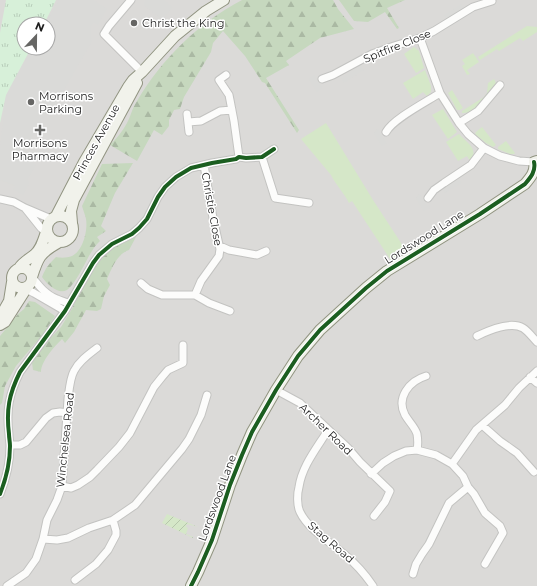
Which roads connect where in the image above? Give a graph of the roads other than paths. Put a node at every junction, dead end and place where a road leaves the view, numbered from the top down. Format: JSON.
{"nodes":[{"id":1,"x":131,"y":0,"type":"edge"},
{"id":2,"x":224,"y":0,"type":"edge"},
{"id":3,"x":492,"y":1,"type":"edge"},
{"id":4,"x":420,"y":38,"type":"junction"},
{"id":5,"x":142,"y":72,"type":"junction"},
{"id":6,"x":226,"y":75,"type":"dead end"},
{"id":7,"x":322,"y":79,"type":"dead end"},
{"id":8,"x":500,"y":85,"type":"dead end"},
{"id":9,"x":440,"y":93,"type":"junction"},
{"id":10,"x":232,"y":110,"type":"junction"},
{"id":11,"x":187,"y":114,"type":"dead end"},
{"id":12,"x":188,"y":122,"type":"junction"},
{"id":13,"x":459,"y":123,"type":"junction"},
{"id":14,"x":189,"y":132,"type":"dead end"},
{"id":15,"x":386,"y":132,"type":"dead end"},
{"id":16,"x":484,"y":148,"type":"junction"},
{"id":17,"x":274,"y":149,"type":"dead end"},
{"id":18,"x":239,"y":156,"type":"junction"},
{"id":19,"x":262,"y":157,"type":"junction"},
{"id":20,"x":535,"y":162,"type":"edge"},
{"id":21,"x":204,"y":165,"type":"junction"},
{"id":22,"x":428,"y":198,"type":"dead end"},
{"id":23,"x":0,"y":199,"type":"edge"},
{"id":24,"x":309,"y":203,"type":"dead end"},
{"id":25,"x":25,"y":208,"type":"junction"},
{"id":26,"x":53,"y":218,"type":"junction"},
{"id":27,"x":72,"y":223,"type":"junction"},
{"id":28,"x":46,"y":232,"type":"junction"},
{"id":29,"x":58,"y":243,"type":"junction"},
{"id":30,"x":220,"y":246,"type":"junction"},
{"id":31,"x":266,"y":251,"type":"dead end"},
{"id":32,"x":19,"y":268,"type":"junction"},
{"id":33,"x":12,"y":282,"type":"junction"},
{"id":34,"x":141,"y":283,"type":"dead end"},
{"id":35,"x":28,"y":285,"type":"junction"},
{"id":36,"x":195,"y":295,"type":"junction"},
{"id":37,"x":69,"y":304,"type":"junction"},
{"id":38,"x":65,"y":311,"type":"junction"},
{"id":39,"x":230,"y":311,"type":"dead end"},
{"id":40,"x":0,"y":317,"type":"edge"},
{"id":41,"x":0,"y":325,"type":"edge"},
{"id":42,"x":477,"y":336,"type":"dead end"},
{"id":43,"x":537,"y":342,"type":"edge"},
{"id":44,"x":183,"y":345,"type":"dead end"},
{"id":45,"x":97,"y":348,"type":"dead end"},
{"id":46,"x":537,"y":371,"type":"edge"},
{"id":47,"x":426,"y":376,"type":"dead end"},
{"id":48,"x":530,"y":377,"type":"junction"},
{"id":49,"x":537,"y":383,"type":"edge"},
{"id":50,"x":276,"y":390,"type":"junction"},
{"id":51,"x":206,"y":395,"type":"dead end"},
{"id":52,"x":68,"y":413,"type":"junction"},
{"id":53,"x":482,"y":425,"type":"junction"},
{"id":54,"x":328,"y":430,"type":"junction"},
{"id":55,"x":10,"y":445,"type":"junction"},
{"id":56,"x":417,"y":450,"type":"junction"},
{"id":57,"x":452,"y":464,"type":"junction"},
{"id":58,"x":534,"y":472,"type":"dead end"},
{"id":59,"x":371,"y":474,"type":"junction"},
{"id":60,"x":62,"y":486,"type":"junction"},
{"id":61,"x":468,"y":487,"type":"junction"},
{"id":62,"x":0,"y":494,"type":"edge"},
{"id":63,"x":374,"y":516,"type":"dead end"},
{"id":64,"x":113,"y":520,"type":"junction"},
{"id":65,"x":43,"y":539,"type":"junction"},
{"id":66,"x":485,"y":564,"type":"dead end"},
{"id":67,"x":413,"y":574,"type":"dead end"},
{"id":68,"x":75,"y":580,"type":"dead end"},
{"id":69,"x":7,"y":586,"type":"edge"},
{"id":70,"x":191,"y":586,"type":"edge"},
{"id":71,"x":373,"y":586,"type":"edge"}],
"edges":[{"from":1,"to":5,"type":"street"},
{"from":2,"to":5,"type":"street","name":"Princes Avenue"},
{"from":3,"to":4,"type":"street","name":"Spitfire Close"},
{"from":4,"to":7,"type":"street","name":"Spitfire Close"},
{"from":4,"to":9,"type":"street"},
{"from":5,"to":26,"type":"street","name":"Princes Avenue"},
{"from":5,"to":27,"type":"street","name":"Princes Avenue"},
{"from":6,"to":10,"type":"street"},
{"from":8,"to":13,"type":"street"},
{"from":9,"to":13,"type":"street"},
{"from":9,"to":15,"type":"street"},
{"from":10,"to":12,"type":"street"},
{"from":10,"to":18,"type":"street"},
{"from":11,"to":12,"type":"street"},
{"from":12,"to":14,"type":"street"},
{"from":13,"to":16,"type":"street"},
{"from":16,"to":20,"type":"street"},
{"from":16,"to":22,"type":"street"},
{"from":17,"to":19,"type":"street"},
{"from":18,"to":19,"type":"street"},
{"from":18,"to":21,"type":"street"},
{"from":19,"to":24,"type":"street"},
{"from":20,"to":50,"type":"street","name":"Lordswood Lane"},
{"from":21,"to":30,"type":"street","name":"Christie Close"},
{"from":21,"to":37,"type":"street"},
{"from":23,"to":25,"type":"street"},
{"from":25,"to":26,"type":"street"},
{"from":25,"to":28,"type":"street"},
{"from":26,"to":27,"type":"street"},
{"from":26,"to":28,"type":"street","name":"Princes Avenue"},
{"from":27,"to":29,"type":"street","name":"Princes Avenue"},
{"from":28,"to":29,"type":"street"},
{"from":28,"to":32,"type":"street","name":"Princes Avenue"},
{"from":29,"to":35,"type":"street","name":"Princes Avenue"},
{"from":30,"to":31,"type":"street"},
{"from":30,"to":36,"type":"street","name":"Christie Close"},
{"from":32,"to":33,"type":"street","name":"Princes Avenue"},
{"from":32,"to":35,"type":"street"},
{"from":33,"to":35,"type":"street"},
{"from":33,"to":40,"type":"street","name":"Princes Avenue"},
{"from":34,"to":36,"type":"street"},
{"from":35,"to":37,"type":"street"},
{"from":35,"to":38,"type":"street"},
{"from":35,"to":41,"type":"street","name":"Princes Avenue"},
{"from":36,"to":39,"type":"street"},
{"from":37,"to":38,"type":"street"},
{"from":38,"to":55,"type":"street"},
{"from":42,"to":43,"type":"street"},
{"from":44,"to":60,"type":"street"},
{"from":45,"to":52,"type":"street","name":"Winchelsea Road"},
{"from":46,"to":48,"type":"street"},
{"from":47,"to":56,"type":"street"},
{"from":48,"to":49,"type":"street"},
{"from":48,"to":53,"type":"street"},
{"from":50,"to":54,"type":"street","name":"Archer Road"},
{"from":50,"to":70,"type":"street","name":"Lordswood Lane"},
{"from":51,"to":64,"type":"street"},
{"from":52,"to":55,"type":"street"},
{"from":52,"to":60,"type":"street","name":"Winchelsea Road"},
{"from":53,"to":57,"type":"street"},
{"from":53,"to":58,"type":"street"},
{"from":54,"to":59,"type":"street","name":"Archer Road"},
{"from":54,"to":71,"type":"street","name":"Stag Road"},
{"from":55,"to":62,"type":"street"},
{"from":56,"to":57,"type":"street"},
{"from":56,"to":59,"type":"street"},
{"from":57,"to":61,"type":"street"},
{"from":59,"to":63,"type":"street","name":"Archer Road"},
{"from":60,"to":65,"type":"street","name":"Winchelsea Road"},
{"from":61,"to":66,"type":"street"},
{"from":61,"to":67,"type":"street"},
{"from":64,"to":65,"type":"street"},
{"from":64,"to":68,"type":"street"},
{"from":65,"to":69,"type":"street","name":"Winchelsea Road"}]}
